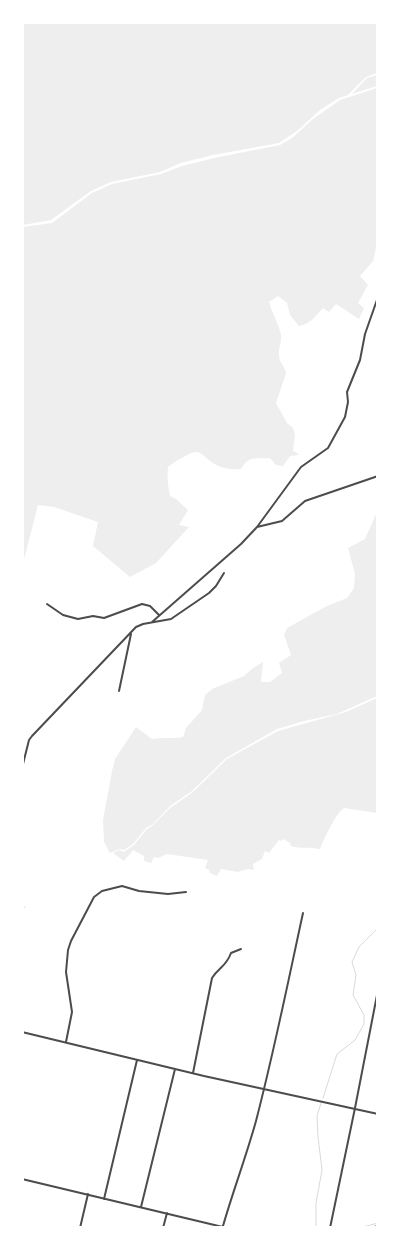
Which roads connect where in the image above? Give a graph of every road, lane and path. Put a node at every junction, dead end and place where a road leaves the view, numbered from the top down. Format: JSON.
{"nodes":[{"id":1,"x":378,"y":297,"type":"edge"},
{"id":2,"x":378,"y":476,"type":"edge"},
{"id":3,"x":257,"y":527,"type":"junction"},
{"id":4,"x":224,"y":573,"type":"dead end"},
{"id":5,"x":47,"y":604,"type":"dead end"},
{"id":6,"x":159,"y":615,"type":"junction"},
{"id":7,"x":152,"y":622,"type":"junction"},
{"id":8,"x":130,"y":634,"type":"junction"},
{"id":9,"x":120,"y":691,"type":"dead end"},
{"id":10,"x":22,"y":768,"type":"edge"},
{"id":11,"x":186,"y":892,"type":"dead end"},
{"id":12,"x":303,"y":913,"type":"dead end"},
{"id":13,"x":241,"y":949,"type":"dead end"},
{"id":14,"x":378,"y":990,"type":"edge"},
{"id":15,"x":23,"y":1033,"type":"edge"},
{"id":16,"x":66,"y":1042,"type":"junction"},
{"id":17,"x":137,"y":1060,"type":"junction"},
{"id":18,"x":175,"y":1069,"type":"junction"},
{"id":19,"x":193,"y":1073,"type":"junction"},
{"id":20,"x":264,"y":1089,"type":"junction"},
{"id":21,"x":356,"y":1108,"type":"junction"},
{"id":22,"x":378,"y":1114,"type":"edge"},
{"id":23,"x":22,"y":1180,"type":"edge"},
{"id":24,"x":88,"y":1194,"type":"junction"},
{"id":25,"x":104,"y":1199,"type":"junction"},
{"id":26,"x":141,"y":1207,"type":"junction"},
{"id":27,"x":167,"y":1212,"type":"junction"},
{"id":28,"x":223,"y":1226,"type":"junction"},
{"id":29,"x":378,"y":1226,"type":"edge"},
{"id":30,"x":80,"y":1228,"type":"edge"},
{"id":31,"x":164,"y":1228,"type":"edge"},
{"id":32,"x":227,"y":1228,"type":"edge"},
{"id":33,"x":330,"y":1228,"type":"edge"},
{"id":34,"x":370,"y":1228,"type":"edge"}],
"edges":[{"from":1,"to":3,"type":"street"},
{"from":2,"to":3,"type":"street"},
{"from":3,"to":6,"type":"street"},
{"from":4,"to":7,"type":"street"},
{"from":5,"to":6,"type":"street"},
{"from":6,"to":7,"type":"street"},
{"from":7,"to":8,"type":"street"},
{"from":8,"to":9,"type":"street"},
{"from":8,"to":10,"type":"street"},
{"from":11,"to":16,"type":"street"},
{"from":12,"to":20,"type":"street"},
{"from":13,"to":19,"type":"street"},
{"from":14,"to":21,"type":"street"},
{"from":15,"to":16,"type":"street"},
{"from":16,"to":17,"type":"street"},
{"from":17,"to":18,"type":"street"},
{"from":17,"to":25,"type":"street"},
{"from":18,"to":19,"type":"street"},
{"from":18,"to":26,"type":"street"},
{"from":19,"to":20,"type":"street"},
{"from":20,"to":21,"type":"street"},
{"from":20,"to":28,"type":"street"},
{"from":21,"to":22,"type":"street"},
{"from":21,"to":33,"type":"street"},
{"from":23,"to":24,"type":"street"},
{"from":24,"to":25,"type":"street"},
{"from":24,"to":30,"type":"street"},
{"from":25,"to":26,"type":"street"},
{"from":26,"to":27,"type":"street"},
{"from":27,"to":28,"type":"street"},
{"from":27,"to":31,"type":"street"},
{"from":28,"to":32,"type":"street"},
{"from":29,"to":34,"type":"street"}]}
